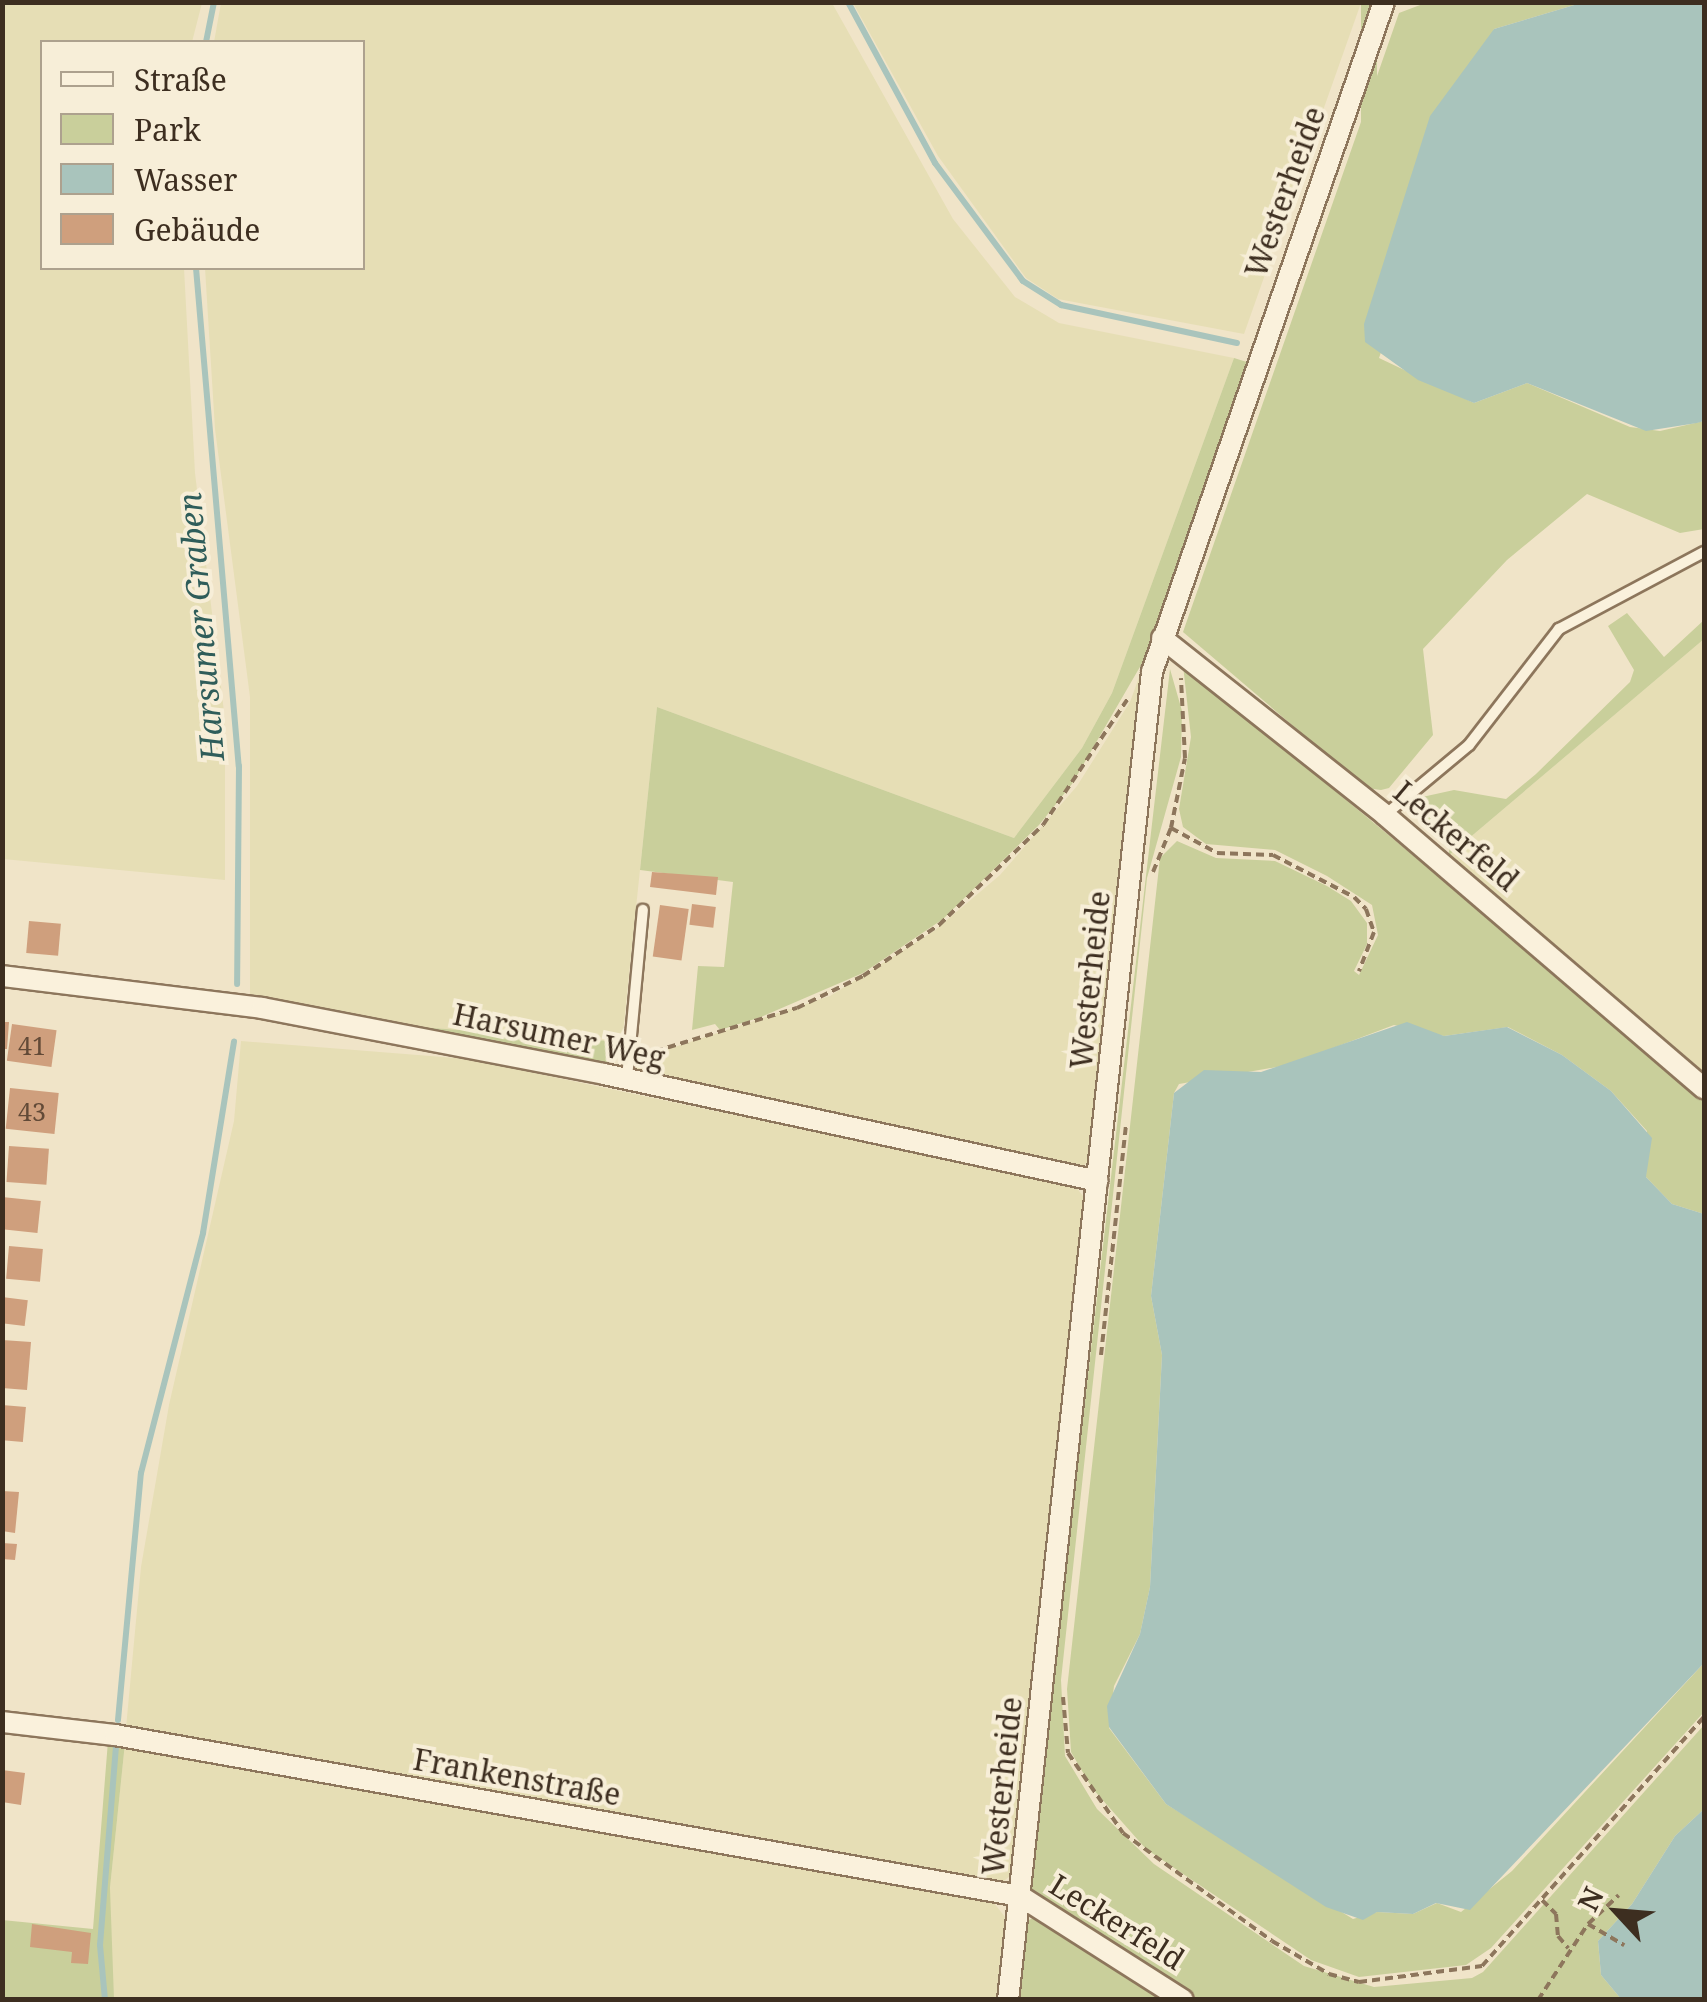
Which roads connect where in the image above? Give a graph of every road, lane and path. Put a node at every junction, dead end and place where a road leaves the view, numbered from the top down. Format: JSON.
{"nodes":[{"id":1,"x":1384,"y":2,"type":"edge"},
{"id":2,"x":1704,"y":552,"type":"edge"},
{"id":3,"x":1172,"y":643,"type":"junction"},
{"id":4,"x":1152,"y":672,"type":"junction"},
{"id":5,"x":1385,"y":815,"type":"junction"},
{"id":6,"x":1171,"y":828,"type":"junction"},
{"id":7,"x":1151,"y":882,"type":"dead end"},
{"id":8,"x":642,"y":910,"type":"dead end"},
{"id":9,"x":1359,"y":970,"type":"dead end"},
{"id":10,"x":2,"y":976,"type":"edge"},
{"id":11,"x":626,"y":1069,"type":"junction"},
{"id":12,"x":1704,"y":1088,"type":"edge"},
{"id":13,"x":1126,"y":1120,"type":"dead end"},
{"id":14,"x":1098,"y":1180,"type":"junction"},
{"id":15,"x":1098,"y":1374,"type":"dead end"},
{"id":16,"x":1064,"y":1694,"type":"dead end"},
{"id":17,"x":1704,"y":1717,"type":"edge"},
{"id":18,"x":2,"y":1722,"type":"edge"},
{"id":19,"x":1620,"y":1895,"type":"dead end"},
{"id":20,"x":1020,"y":1896,"type":"junction"},
{"id":21,"x":1542,"y":1900,"type":"junction"},
{"id":22,"x":1588,"y":1924,"type":"junction"},
{"id":23,"x":1624,"y":1945,"type":"dead end"},
{"id":24,"x":1569,"y":1950,"type":"junction"},
{"id":25,"x":1008,"y":2000,"type":"edge"},
{"id":26,"x":1183,"y":2000,"type":"edge"},
{"id":27,"x":1470,"y":2000,"type":"edge"},
{"id":28,"x":1484,"y":2000,"type":"edge"},
{"id":29,"x":1538,"y":2000,"type":"edge"}],
"edges":[{"from":1,"to":3,"type":"street","name":"Westerheide"},
{"from":2,"to":5,"type":"lane"},
{"from":3,"to":4,"type":"street","name":"Westerheide"},
{"from":3,"to":5,"type":"street","name":"Leckerfeld"},
{"from":3,"to":6,"type":"path"},
{"from":4,"to":11,"type":"path"},
{"from":4,"to":14,"type":"street","name":"Westerheide"},
{"from":5,"to":12,"type":"street","name":"Leckerfeld"},
{"from":6,"to":7,"type":"path"},
{"from":6,"to":9,"type":"path"},
{"from":8,"to":11,"type":"lane"},
{"from":10,"to":11,"type":"street","name":"Harsumer Weg"},
{"from":11,"to":14,"type":"street","name":"Harsumer Weg"},
{"from":13,"to":15,"type":"path"},
{"from":14,"to":20,"type":"street","name":"Westerheide"},
{"from":16,"to":21,"type":"path"},
{"from":17,"to":21,"type":"path"},
{"from":18,"to":20,"type":"street","name":"Frankenstraße"},
{"from":19,"to":22,"type":"path"},
{"from":20,"to":25,"type":"street","name":"Westerheide"},
{"from":20,"to":26,"type":"street","name":"Leckerfeld"},
{"from":21,"to":24,"type":"path"},
{"from":22,"to":23,"type":"path"},
{"from":22,"to":24,"type":"path"},
{"from":24,"to":29,"type":"path"},
{"from":27,"to":28,"type":"path"}]}
